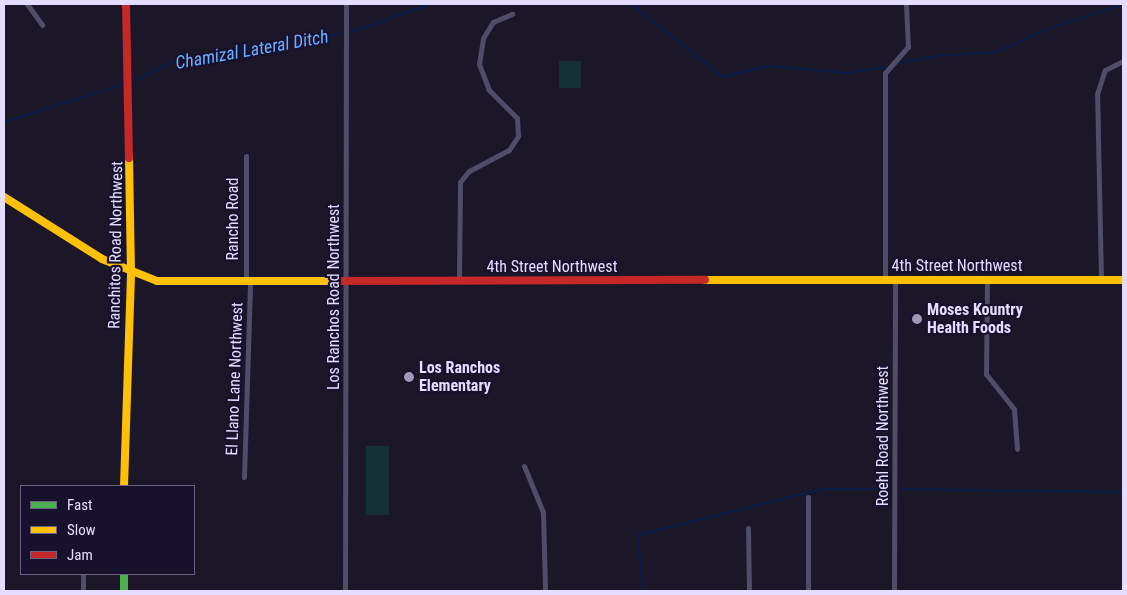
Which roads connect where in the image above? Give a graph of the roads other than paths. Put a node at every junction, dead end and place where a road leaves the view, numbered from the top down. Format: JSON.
{"nodes":[{"id":1,"x":27,"y":4,"type":"edge"},
{"id":2,"x":126,"y":4,"type":"edge"},
{"id":3,"x":346,"y":4,"type":"edge"},
{"id":4,"x":906,"y":4,"type":"edge"},
{"id":5,"x":512,"y":14,"type":"dead end"},
{"id":6,"x":42,"y":25,"type":"dead end"},
{"id":7,"x":1123,"y":61,"type":"edge"},
{"id":8,"x":246,"y":156,"type":"dead end"},
{"id":9,"x":4,"y":197,"type":"edge"},
{"id":10,"x":131,"y":273,"type":"junction"},
{"id":11,"x":1101,"y":279,"type":"junction"},
{"id":12,"x":885,"y":280,"type":"junction"},
{"id":13,"x":987,"y":280,"type":"junction"},
{"id":14,"x":1123,"y":280,"type":"edge"},
{"id":15,"x":459,"y":281,"type":"junction"},
{"id":16,"x":895,"y":281,"type":"junction"},
{"id":17,"x":248,"y":282,"type":"junction"},
{"id":18,"x":348,"y":282,"type":"junction"},
{"id":19,"x":1016,"y":449,"type":"dead end"},
{"id":20,"x":524,"y":466,"type":"dead end"},
{"id":21,"x":244,"y":477,"type":"dead end"},
{"id":22,"x":124,"y":485,"type":"edge"},
{"id":23,"x":808,"y":498,"type":"dead end"},
{"id":24,"x":748,"y":528,"type":"dead end"},
{"id":25,"x":83,"y":575,"type":"edge"},
{"id":26,"x":124,"y":575,"type":"edge"},
{"id":27,"x":83,"y":591,"type":"edge"},
{"id":28,"x":124,"y":591,"type":"edge"},
{"id":29,"x":345,"y":591,"type":"edge"},
{"id":30,"x":545,"y":591,"type":"edge"},
{"id":31,"x":749,"y":591,"type":"edge"},
{"id":32,"x":808,"y":591,"type":"edge"},
{"id":33,"x":894,"y":591,"type":"edge"}],
"edges":[{"from":1,"to":6,"type":"street"},
{"from":2,"to":10,"type":"main road","name":"Ranchitos Road Northwest"},
{"from":3,"to":18,"type":"street","name":"Los Ranchos Road Northwest"},
{"from":4,"to":12,"type":"street"},
{"from":5,"to":15,"type":"street"},
{"from":7,"to":11,"type":"street"},
{"from":8,"to":17,"type":"street","name":"Rancho Road"},
{"from":9,"to":10,"type":"main road","name":"4th Street Northwest"},
{"from":10,"to":17,"type":"main road","name":"4th Street Northwest"},
{"from":10,"to":22,"type":"main road","name":"Ranchitos Road Northwest"},
{"from":11,"to":13,"type":"main road","name":"4th Street Northwest"},
{"from":11,"to":14,"type":"main road","name":"4th Street Northwest"},
{"from":12,"to":15,"type":"main road","name":"4th Street Northwest"},
{"from":12,"to":16,"type":"main road","name":"4th Street Northwest"},
{"from":13,"to":16,"type":"main road","name":"4th Street Northwest"},
{"from":13,"to":19,"type":"street"},
{"from":15,"to":18,"type":"main road","name":"4th Street Northwest"},
{"from":16,"to":33,"type":"street","name":"Roehl Road Northwest"},
{"from":17,"to":18,"type":"main road","name":"4th Street Northwest"},
{"from":17,"to":21,"type":"street","name":"El Llano Lane Northwest"},
{"from":18,"to":29,"type":"street","name":"Los Ranchos Road Northwest"},
{"from":20,"to":30,"type":"street"},
{"from":23,"to":32,"type":"street"},
{"from":24,"to":31,"type":"street"},
{"from":25,"to":27,"type":"street"},
{"from":26,"to":28,"type":"main road"}]}
